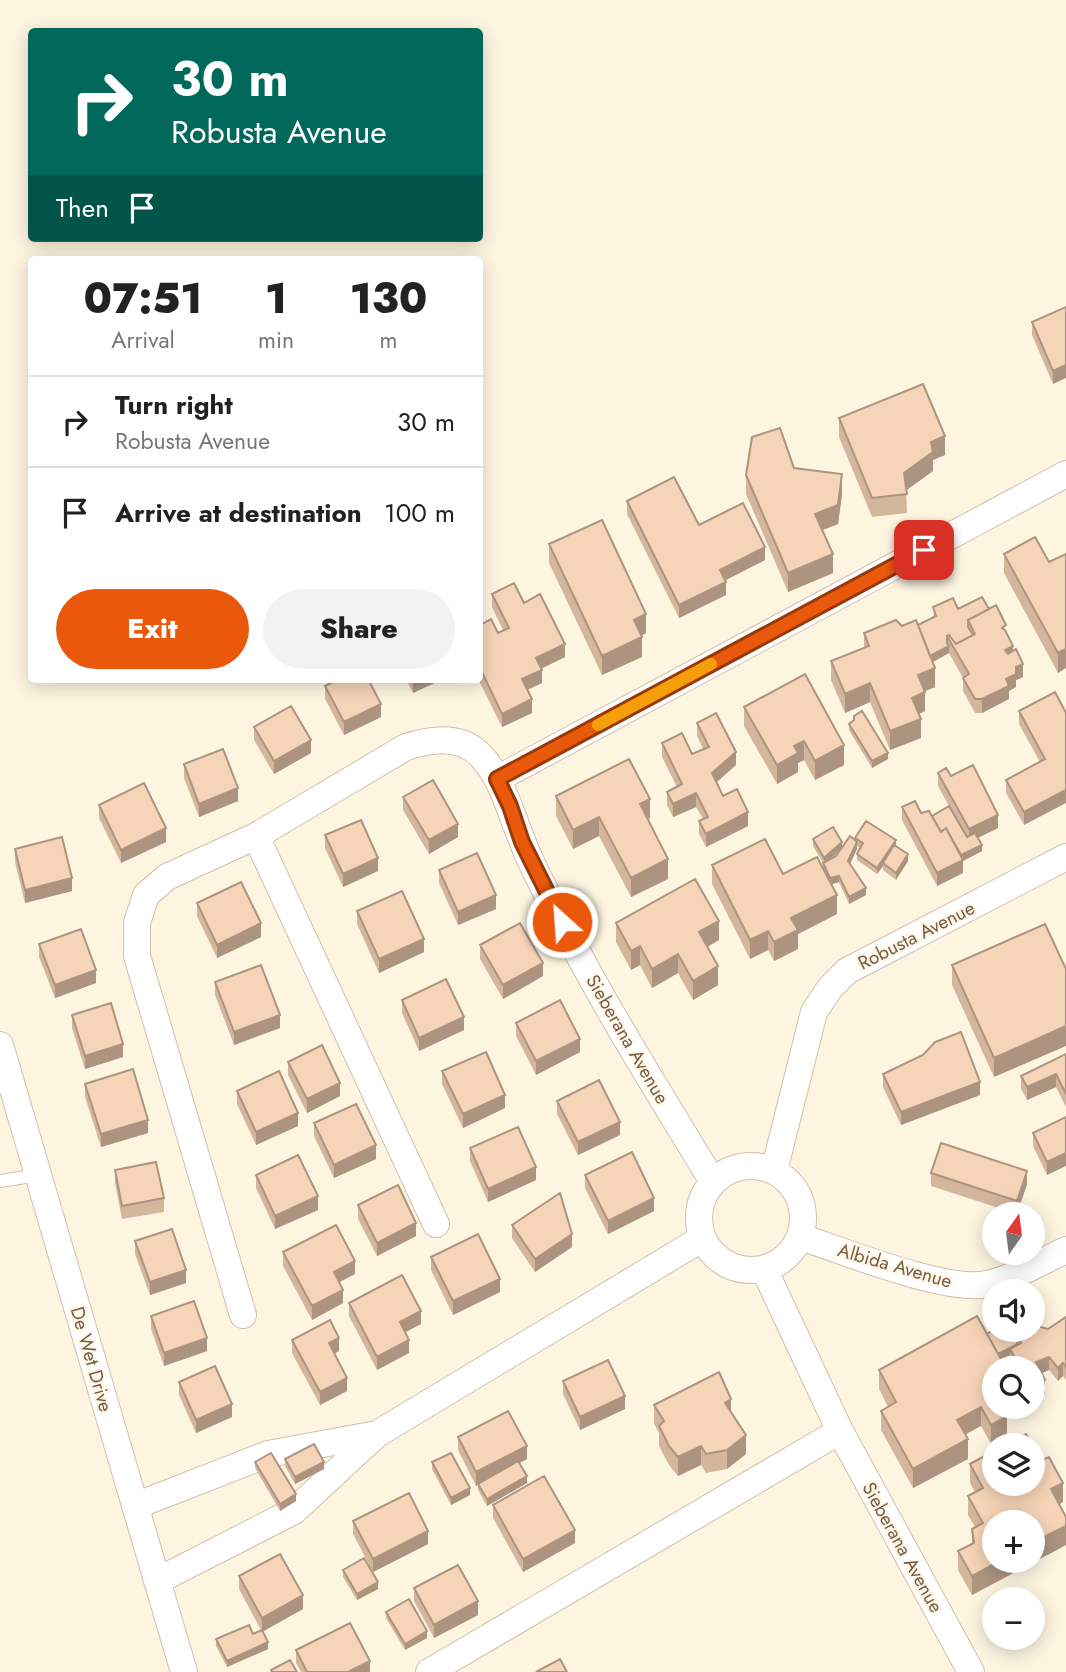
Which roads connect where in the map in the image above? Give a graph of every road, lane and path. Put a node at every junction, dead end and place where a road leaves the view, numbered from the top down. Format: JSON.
{"nodes":[{"id":1,"x":1066,"y":474,"type":"edge"},
{"id":2,"x":497,"y":779,"type":"junction"},
{"id":3,"x":256,"y":836,"type":"junction"},
{"id":4,"x":1066,"y":857,"type":"edge"},
{"id":5,"x":0,"y":1045,"type":"edge"},
{"id":6,"x":774,"y":1171,"type":"junction"},
{"id":7,"x":38,"y":1175,"type":"junction"},
{"id":8,"x":0,"y":1181,"type":"edge"},
{"id":9,"x":713,"y":1182,"type":"junction"},
{"id":10,"x":436,"y":1224,"type":"dead end"},
{"id":11,"x":801,"y":1237,"type":"junction"},
{"id":12,"x":703,"y":1238,"type":"junction"},
{"id":13,"x":1066,"y":1250,"type":"edge"},
{"id":14,"x":764,"y":1269,"type":"junction"},
{"id":15,"x":243,"y":1315,"type":"dead end"},
{"id":16,"x":840,"y":1431,"type":"junction"},
{"id":17,"x":377,"y":1434,"type":"junction"},
{"id":18,"x":135,"y":1506,"type":"junction"},
{"id":19,"x":157,"y":1581,"type":"junction"},
{"id":20,"x":184,"y":1672,"type":"edge"},
{"id":21,"x":429,"y":1672,"type":"edge"},
{"id":22,"x":971,"y":1672,"type":"edge"}],
"edges":[{"from":1,"to":2,"type":"street"},
{"from":2,"to":3,"type":"street","name":"Sieberana Avenue"},
{"from":2,"to":9,"type":"street","name":"Sieberana Avenue"},
{"from":3,"to":10,"type":"street"},
{"from":3,"to":15,"type":"street","name":"Sieberana Avenue"},
{"from":4,"to":6,"type":"street","name":"Robusta Avenue"},
{"from":5,"to":7,"type":"street","name":"De Wet Drive"},
{"from":6,"to":9,"type":"street"},
{"from":6,"to":11,"type":"street"},
{"from":7,"to":8,"type":"lane"},
{"from":7,"to":18,"type":"street","name":"De Wet Drive"},
{"from":9,"to":12,"type":"street"},
{"from":11,"to":13,"type":"street","name":"Albida Avenue"},
{"from":11,"to":14,"type":"street"},
{"from":12,"to":14,"type":"street"},
{"from":12,"to":17,"type":"street"},
{"from":14,"to":16,"type":"street","name":"Sieberana Avenue"},
{"from":16,"to":21,"type":"street"},
{"from":16,"to":22,"type":"street","name":"Sieberana Avenue"},
{"from":17,"to":18,"type":"street"},
{"from":17,"to":19,"type":"street"},
{"from":18,"to":19,"type":"street","name":"De Wet Drive"},
{"from":19,"to":20,"type":"street","name":"De Wet Drive"}]}
